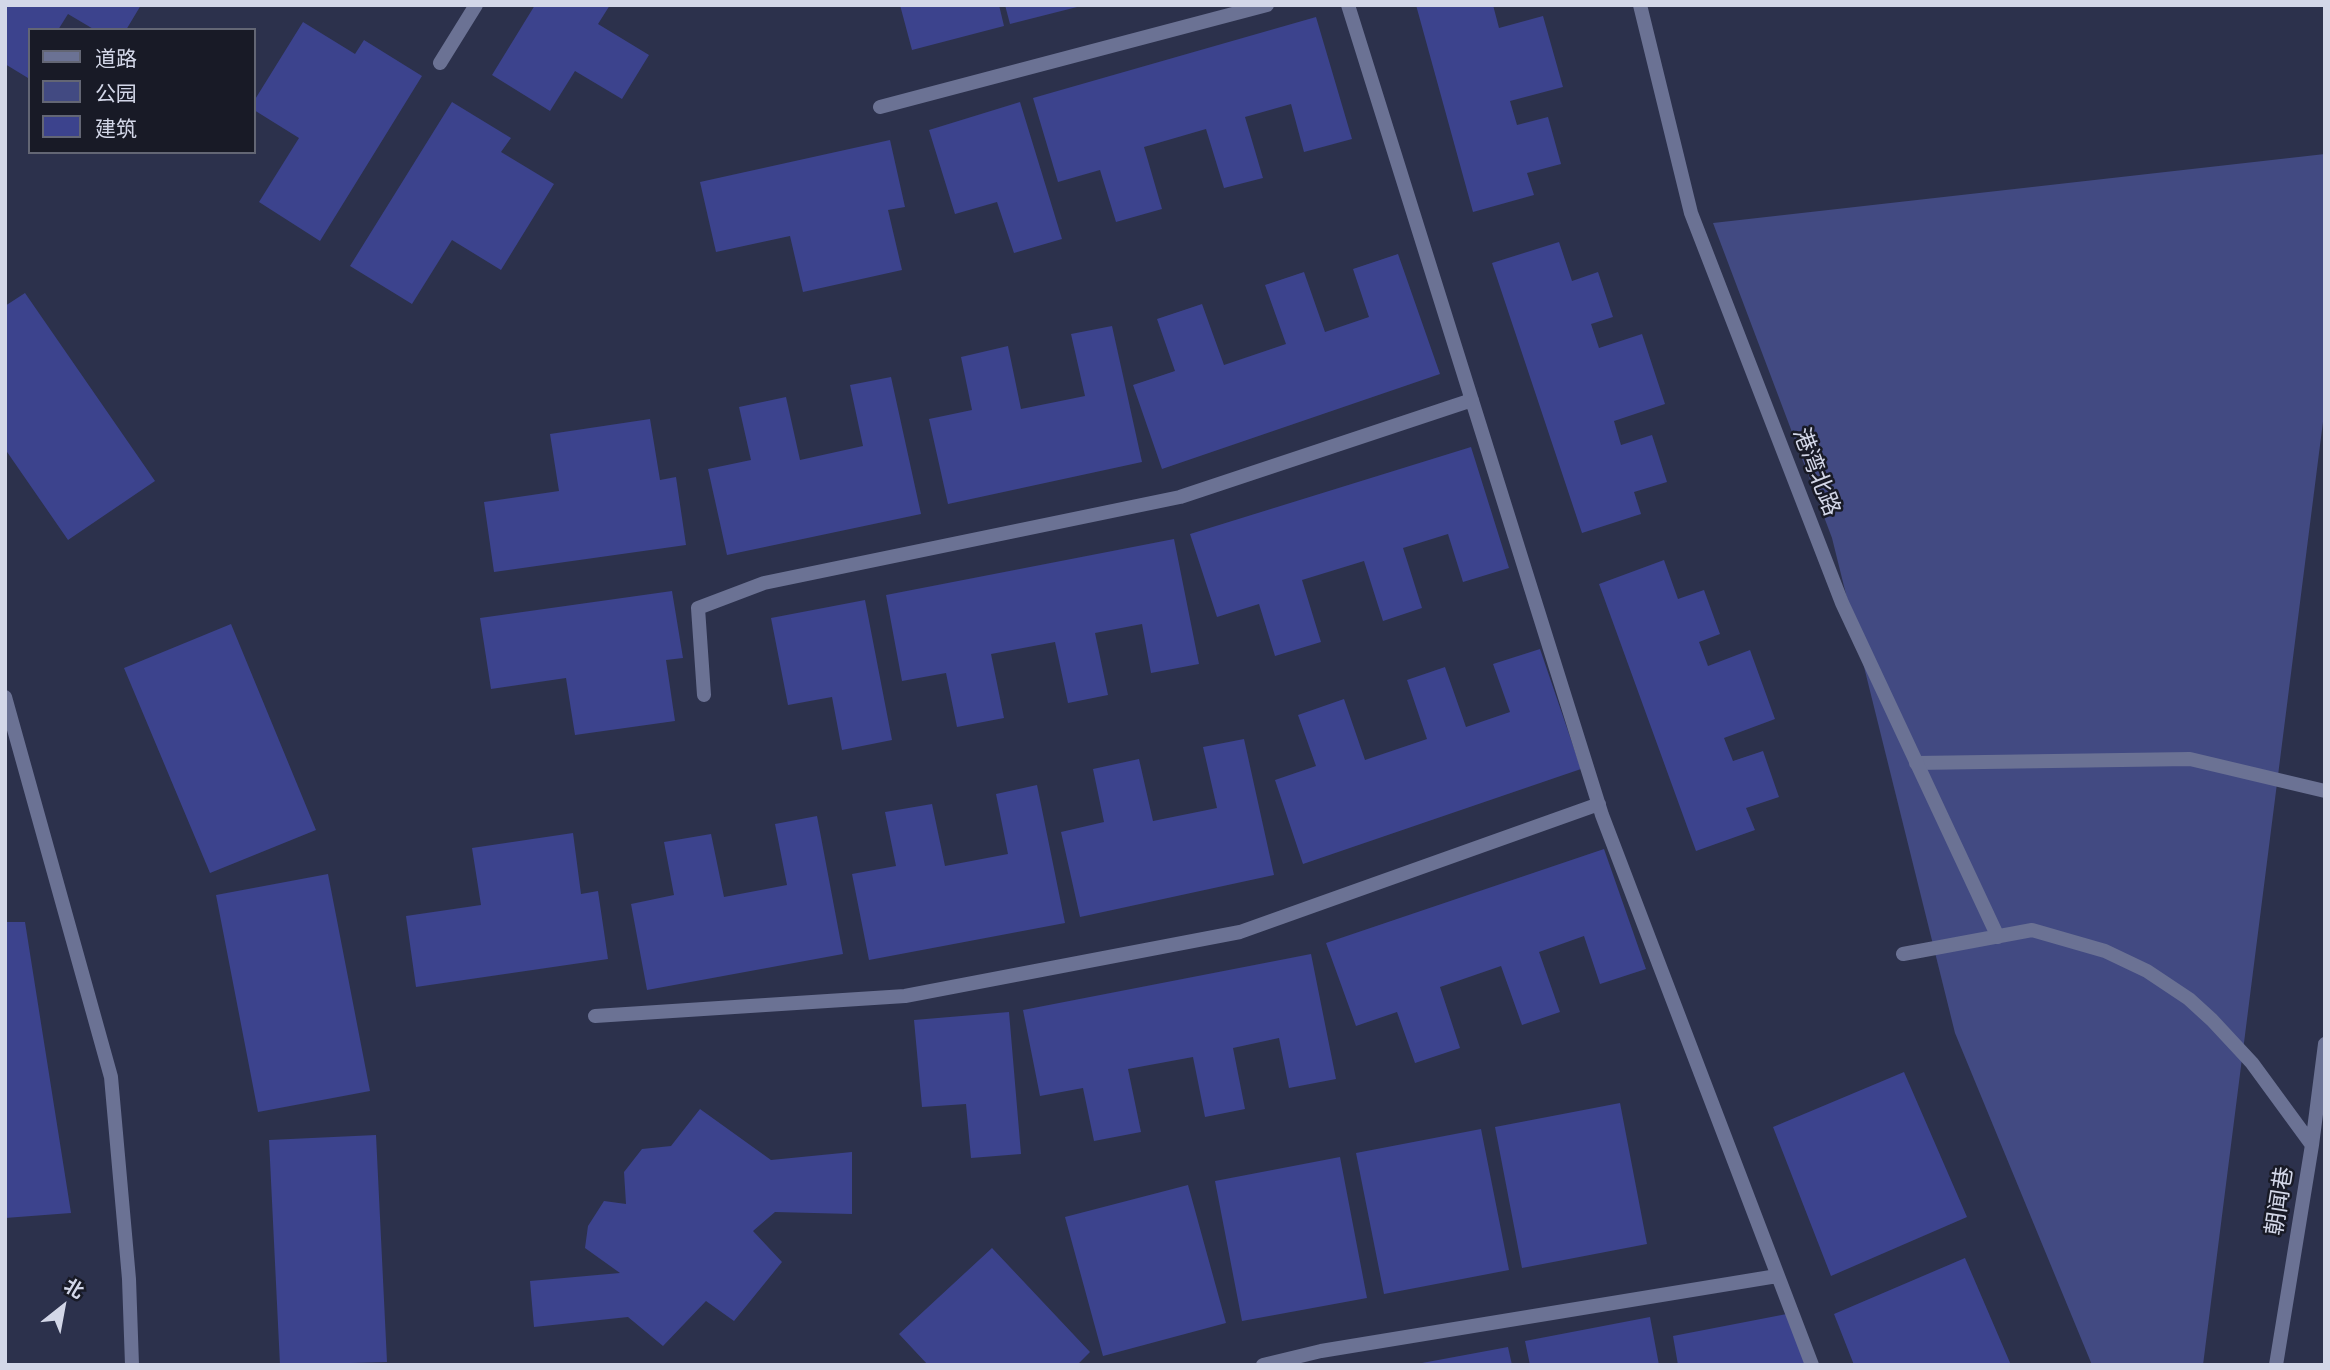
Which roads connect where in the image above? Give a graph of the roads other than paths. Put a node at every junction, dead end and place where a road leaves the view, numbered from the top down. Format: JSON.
{"nodes":[{"id":1,"x":476,"y":5,"type":"edge"},
{"id":2,"x":1267,"y":5,"type":"edge"},
{"id":3,"x":1348,"y":5,"type":"edge"},
{"id":4,"x":1640,"y":5,"type":"edge"},
{"id":5,"x":440,"y":63,"type":"dead end"},
{"id":6,"x":880,"y":107,"type":"dead end"},
{"id":7,"x":1472,"y":400,"type":"junction"},
{"id":8,"x":704,"y":695,"type":"dead end"},
{"id":9,"x":5,"y":697,"type":"edge"},
{"id":10,"x":1916,"y":763,"type":"junction"},
{"id":11,"x":2325,"y":791,"type":"edge"},
{"id":12,"x":1599,"y":804,"type":"junction"},
{"id":13,"x":1998,"y":937,"type":"junction"},
{"id":14,"x":1903,"y":954,"type":"dead end"},
{"id":15,"x":595,"y":1016,"type":"dead end"},
{"id":16,"x":2325,"y":1044,"type":"edge"},
{"id":17,"x":2312,"y":1145,"type":"junction"},
{"id":18,"x":1777,"y":1276,"type":"junction"},
{"id":19,"x":132,"y":1365,"type":"edge"},
{"id":20,"x":1263,"y":1365,"type":"edge"},
{"id":21,"x":1812,"y":1365,"type":"edge"},
{"id":22,"x":2276,"y":1365,"type":"edge"}],
"edges":[{"from":1,"to":5,"type":"street"},
{"from":2,"to":6,"type":"street"},
{"from":3,"to":7,"type":"street"},
{"from":4,"to":10,"type":"street","name":"港湾北路"},
{"from":7,"to":8,"type":"street"},
{"from":7,"to":12,"type":"street"},
{"from":9,"to":19,"type":"street"},
{"from":10,"to":11,"type":"street"},
{"from":10,"to":13,"type":"street","name":"港湾北路"},
{"from":12,"to":15,"type":"street"},
{"from":12,"to":18,"type":"street"},
{"from":13,"to":14,"type":"street"},
{"from":13,"to":17,"type":"street"},
{"from":16,"to":17,"type":"street","name":"朝闻巷"},
{"from":17,"to":22,"type":"street","name":"朝闻巷"},
{"from":18,"to":20,"type":"street"},
{"from":18,"to":21,"type":"street"}]}
